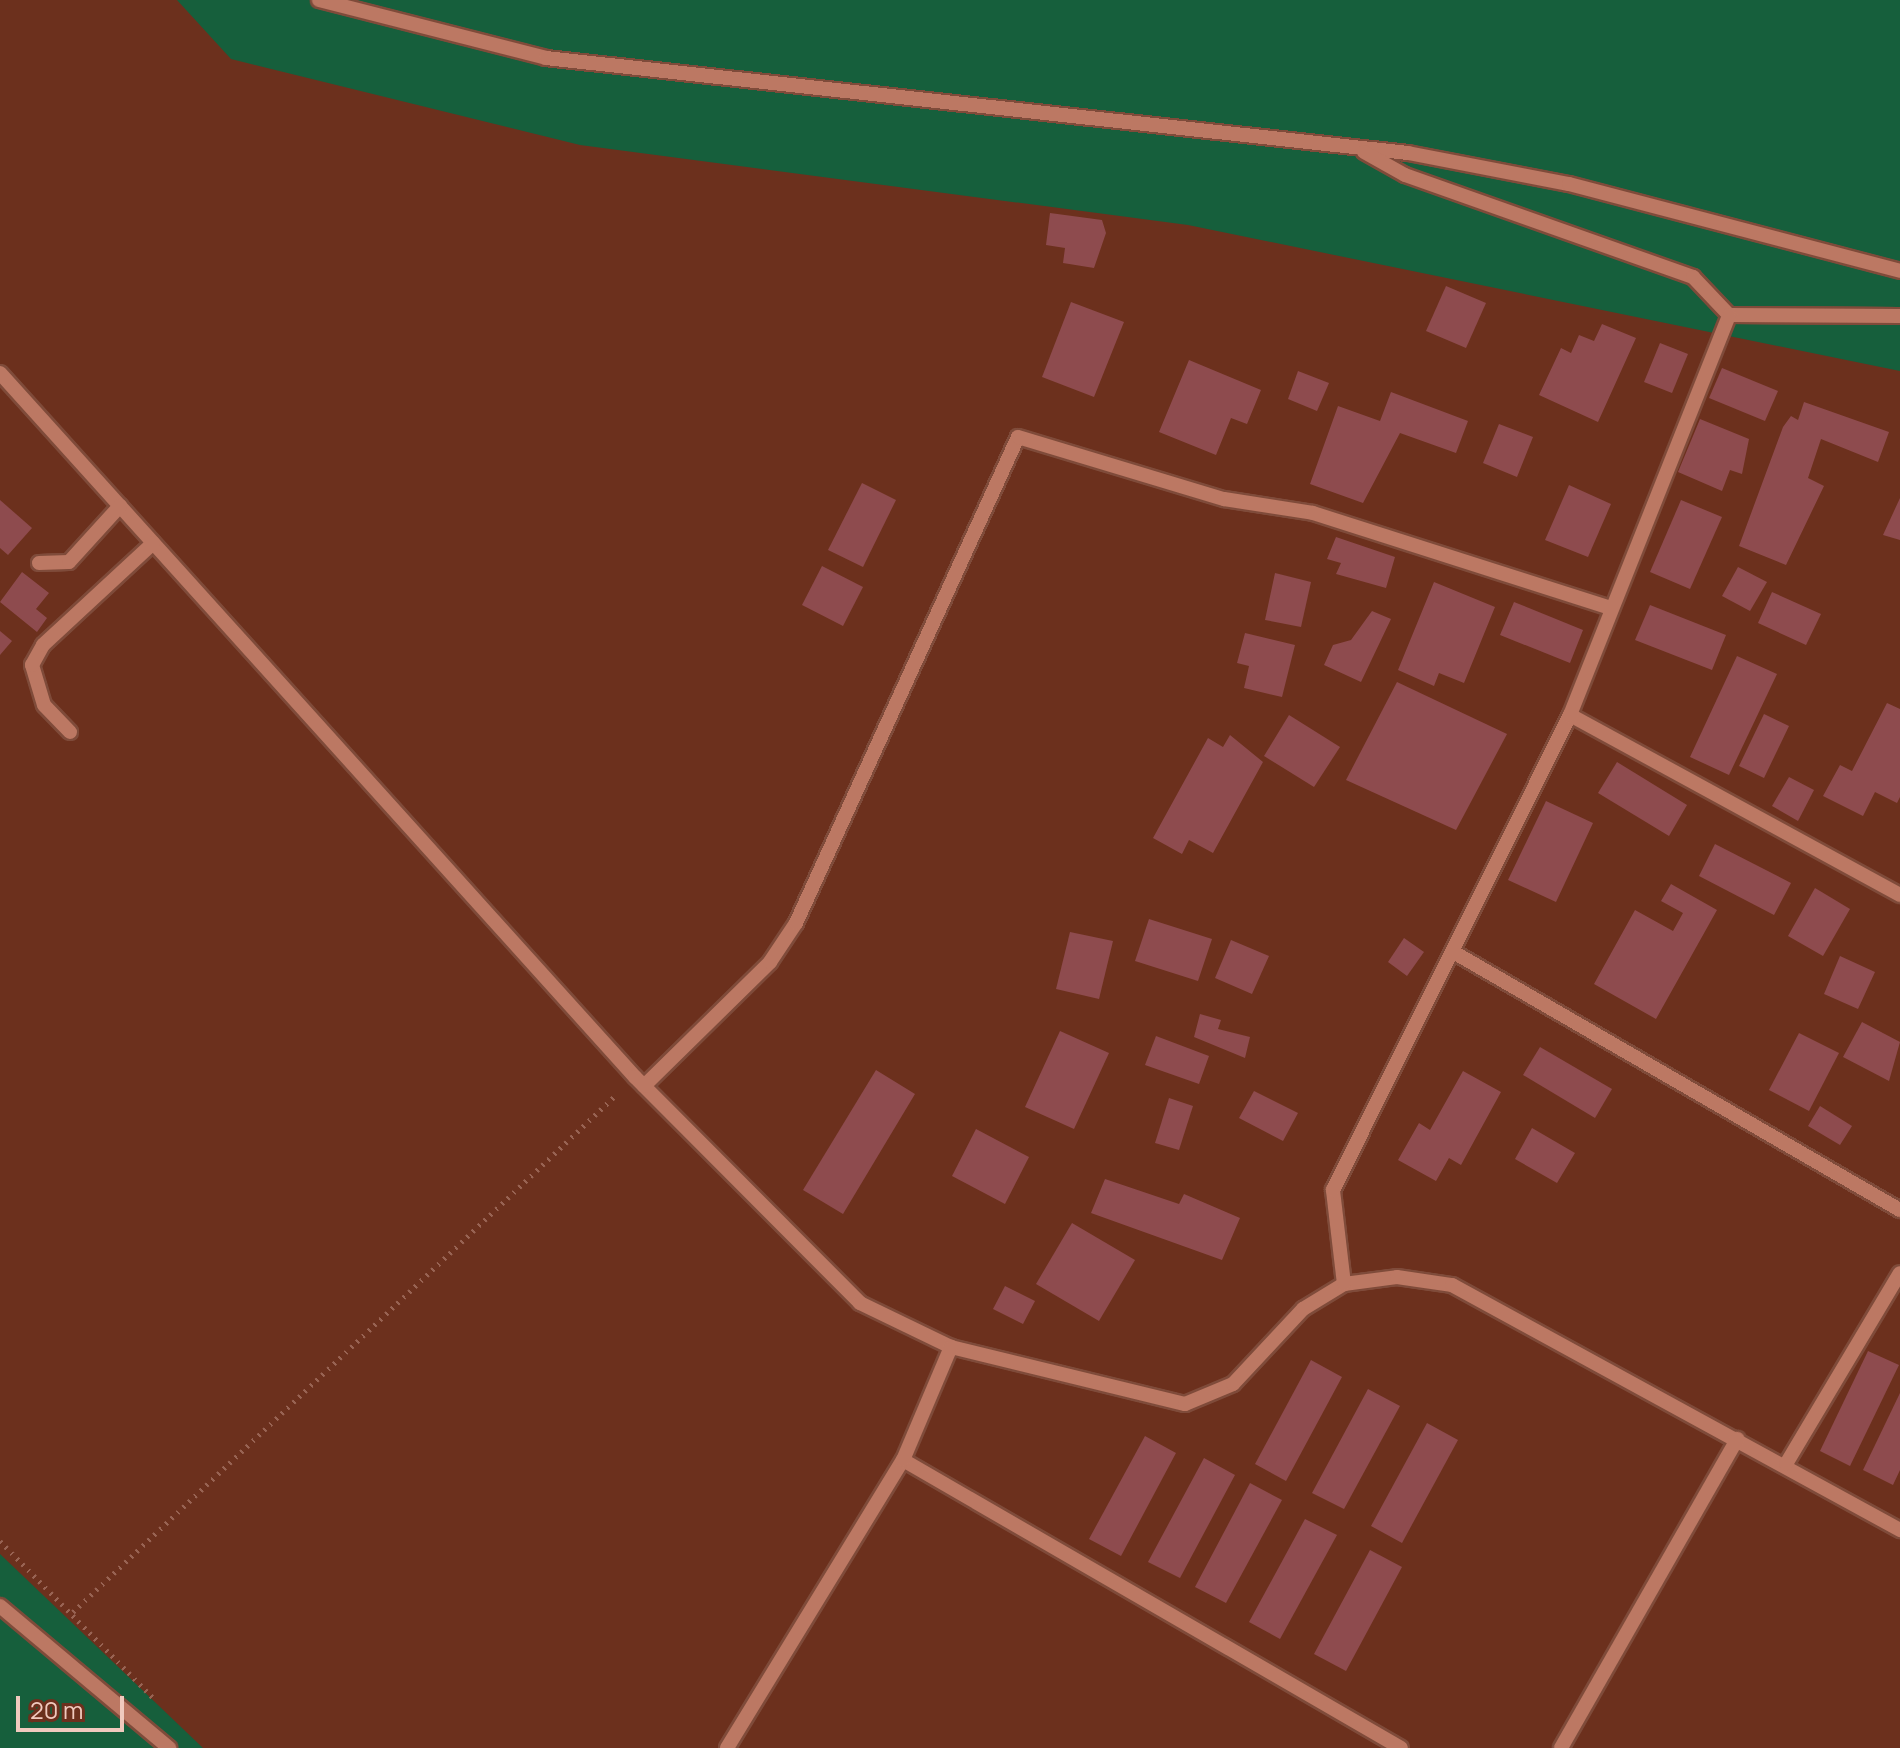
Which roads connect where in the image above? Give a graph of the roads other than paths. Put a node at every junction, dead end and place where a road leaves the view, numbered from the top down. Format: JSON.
{"nodes":[{"id":1,"x":319,"y":0,"type":"edge"},
{"id":2,"x":1360,"y":150,"type":"junction"},
{"id":3,"x":1900,"y":271,"type":"edge"},
{"id":4,"x":1729,"y":315,"type":"junction"},
{"id":5,"x":1900,"y":316,"type":"edge"},
{"id":6,"x":0,"y":373,"type":"edge"},
{"id":7,"x":120,"y":506,"type":"junction"},
{"id":8,"x":153,"y":543,"type":"junction"},
{"id":9,"x":39,"y":563,"type":"dead end"},
{"id":10,"x":1610,"y":608,"type":"junction"},
{"id":11,"x":1570,"y":715,"type":"junction"},
{"id":12,"x":70,"y":732,"type":"dead end"},
{"id":13,"x":1900,"y":895,"type":"edge"},
{"id":14,"x":1455,"y":953,"type":"junction"},
{"id":15,"x":640,"y":1082,"type":"junction"},
{"id":16,"x":1900,"y":1210,"type":"edge"},
{"id":17,"x":1900,"y":1273,"type":"edge"},
{"id":18,"x":1344,"y":1284,"type":"junction"},
{"id":19,"x":951,"y":1347,"type":"junction"},
{"id":20,"x":1737,"y":1439,"type":"junction"},
{"id":21,"x":903,"y":1460,"type":"junction"},
{"id":22,"x":1786,"y":1464,"type":"junction"},
{"id":23,"x":1900,"y":1530,"type":"edge"},
{"id":24,"x":0,"y":1606,"type":"edge"},
{"id":25,"x":169,"y":1748,"type":"edge"},
{"id":26,"x":727,"y":1748,"type":"edge"},
{"id":27,"x":1401,"y":1748,"type":"edge"},
{"id":28,"x":1561,"y":1748,"type":"edge"}],
"edges":[{"from":1,"to":2,"type":"street"},
{"from":2,"to":3,"type":"street"},
{"from":2,"to":4,"type":"street"},
{"from":4,"to":5,"type":"street"},
{"from":4,"to":10,"type":"street"},
{"from":6,"to":7,"type":"street"},
{"from":7,"to":8,"type":"street"},
{"from":7,"to":9,"type":"street"},
{"from":8,"to":12,"type":"street"},
{"from":8,"to":15,"type":"street"},
{"from":10,"to":11,"type":"street"},
{"from":10,"to":15,"type":"street"},
{"from":11,"to":13,"type":"street"},
{"from":11,"to":14,"type":"street"},
{"from":14,"to":16,"type":"street"},
{"from":14,"to":18,"type":"street"},
{"from":15,"to":19,"type":"street"},
{"from":17,"to":22,"type":"street"},
{"from":18,"to":19,"type":"street"},
{"from":18,"to":20,"type":"street"},
{"from":19,"to":21,"type":"street"},
{"from":20,"to":22,"type":"street"},
{"from":20,"to":28,"type":"street"},
{"from":21,"to":26,"type":"street"},
{"from":21,"to":27,"type":"street"},
{"from":22,"to":23,"type":"street"},
{"from":24,"to":25,"type":"street"}]}
